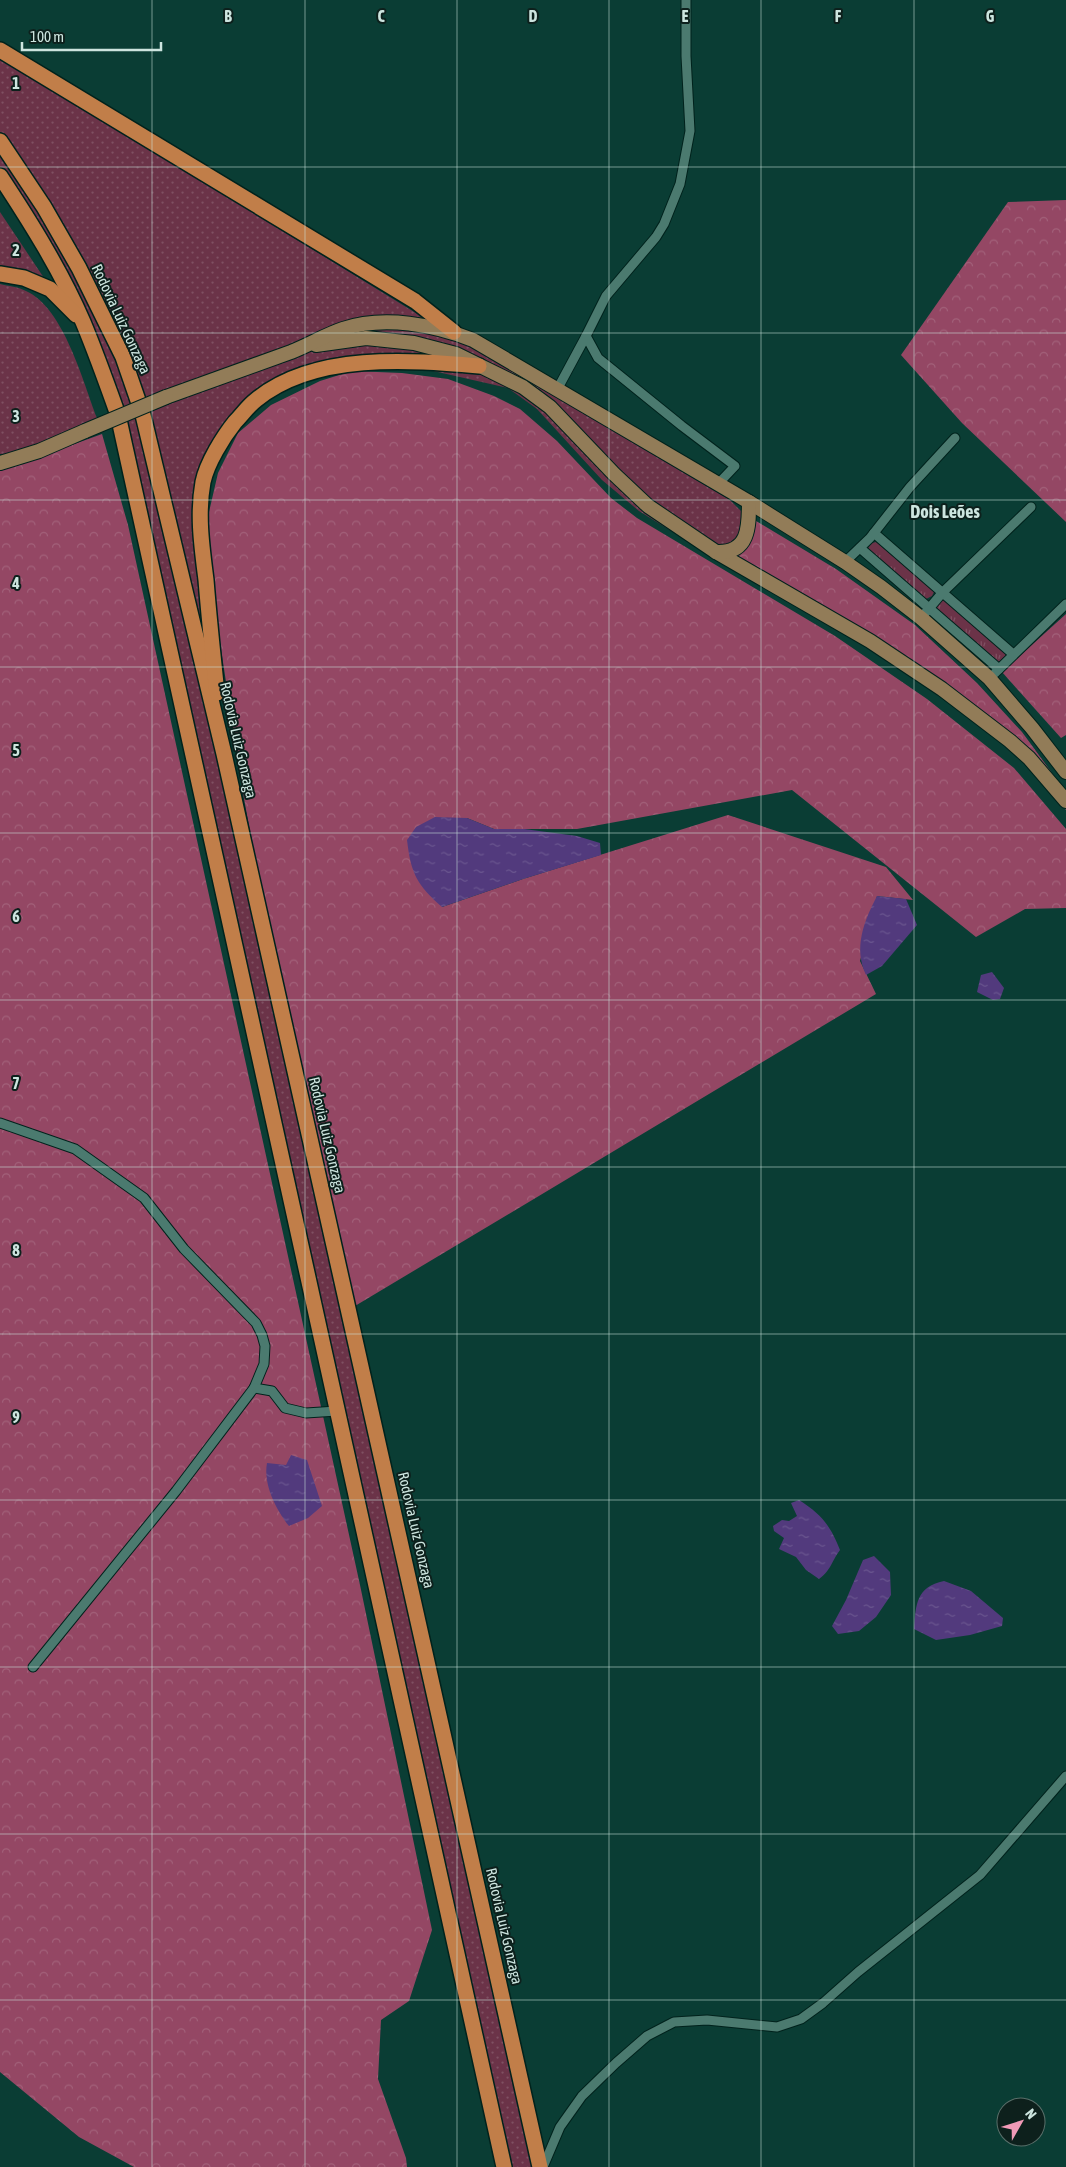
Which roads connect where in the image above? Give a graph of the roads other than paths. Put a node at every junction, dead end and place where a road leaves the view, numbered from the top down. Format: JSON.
{"nodes":[{"id":1,"x":686,"y":0,"type":"edge"},
{"id":2,"x":0,"y":50,"type":"edge"},
{"id":3,"x":0,"y":141,"type":"edge"},
{"id":4,"x":0,"y":176,"type":"edge"},
{"id":5,"x":0,"y":274,"type":"edge"},
{"id":6,"x":84,"y":322,"type":"junction"},
{"id":7,"x":454,"y":332,"type":"junction"},
{"id":8,"x":586,"y":336,"type":"junction"},
{"id":9,"x":306,"y":346,"type":"junction"},
{"id":10,"x":479,"y":366,"type":"junction"},
{"id":11,"x":558,"y":388,"type":"junction"},
{"id":12,"x":955,"y":438,"type":"dead end"},
{"id":13,"x":0,"y":463,"type":"edge"},
{"id":14,"x":718,"y":484,"type":"junction"},
{"id":15,"x":749,"y":502,"type":"junction"},
{"id":16,"x":1032,"y":507,"type":"dead end"},
{"id":17,"x":874,"y":533,"type":"junction"},
{"id":18,"x":860,"y":548,"type":"junction"},
{"id":19,"x":716,"y":552,"type":"junction"},
{"id":20,"x":845,"y":562,"type":"junction"},
{"id":21,"x":943,"y":592,"type":"junction"},
{"id":22,"x":1066,"y":604,"type":"edge"},
{"id":23,"x":925,"y":612,"type":"junction"},
{"id":24,"x":1013,"y":654,"type":"junction"},
{"id":25,"x":994,"y":674,"type":"junction"},
{"id":26,"x":224,"y":754,"type":"junction"},
{"id":27,"x":1066,"y":772,"type":"edge"},
{"id":28,"x":1066,"y":801,"type":"edge"},
{"id":29,"x":0,"y":1123,"type":"edge"},
{"id":30,"x":254,"y":1388,"type":"junction"},
{"id":31,"x":337,"y":1411,"type":"junction"},
{"id":32,"x":33,"y":1667,"type":"dead end"},
{"id":33,"x":1066,"y":1776,"type":"edge"},
{"id":34,"x":504,"y":2167,"type":"edge"},
{"id":35,"x":541,"y":2167,"type":"edge"}],
"edges":[{"from":1,"to":8,"type":"street"},
{"from":2,"to":7,"type":"highway"},
{"from":3,"to":26,"type":"highway","name":"Rodovia Luiz Gonzaga"},
{"from":4,"to":6,"type":"highway"},
{"from":5,"to":6,"type":"highway"},
{"from":6,"to":31,"type":"highway"},
{"from":7,"to":9,"type":"main road"},
{"from":7,"to":11,"type":"main road"},
{"from":8,"to":11,"type":"street"},
{"from":8,"to":14,"type":"street"},
{"from":9,"to":10,"type":"main road"},
{"from":9,"to":13,"type":"main road","bridge":true},
{"from":10,"to":19,"type":"main road"},
{"from":10,"to":26,"type":"highway"},
{"from":11,"to":14,"type":"main road"},
{"from":12,"to":17,"type":"street"},
{"from":14,"to":15,"type":"main road"},
{"from":15,"to":19,"type":"main road"},
{"from":15,"to":20,"type":"main road"},
{"from":16,"to":21,"type":"street"},
{"from":17,"to":18,"type":"street"},
{"from":17,"to":21,"type":"street"},
{"from":18,"to":20,"type":"street"},
{"from":18,"to":23,"type":"street"},
{"from":19,"to":28,"type":"main road"},
{"from":20,"to":23,"type":"main road"},
{"from":21,"to":23,"type":"street"},
{"from":21,"to":24,"type":"street"},
{"from":22,"to":24,"type":"street"},
{"from":23,"to":25,"type":"main road"},
{"from":24,"to":25,"type":"street"},
{"from":25,"to":27,"type":"main road"},
{"from":26,"to":35,"type":"highway","name":"Rodovia Luiz Gonzaga"},
{"from":29,"to":30,"type":"street"},
{"from":30,"to":31,"type":"street"},
{"from":30,"to":32,"type":"street"},
{"from":31,"to":34,"type":"highway"},
{"from":33,"to":35,"type":"street"}]}
